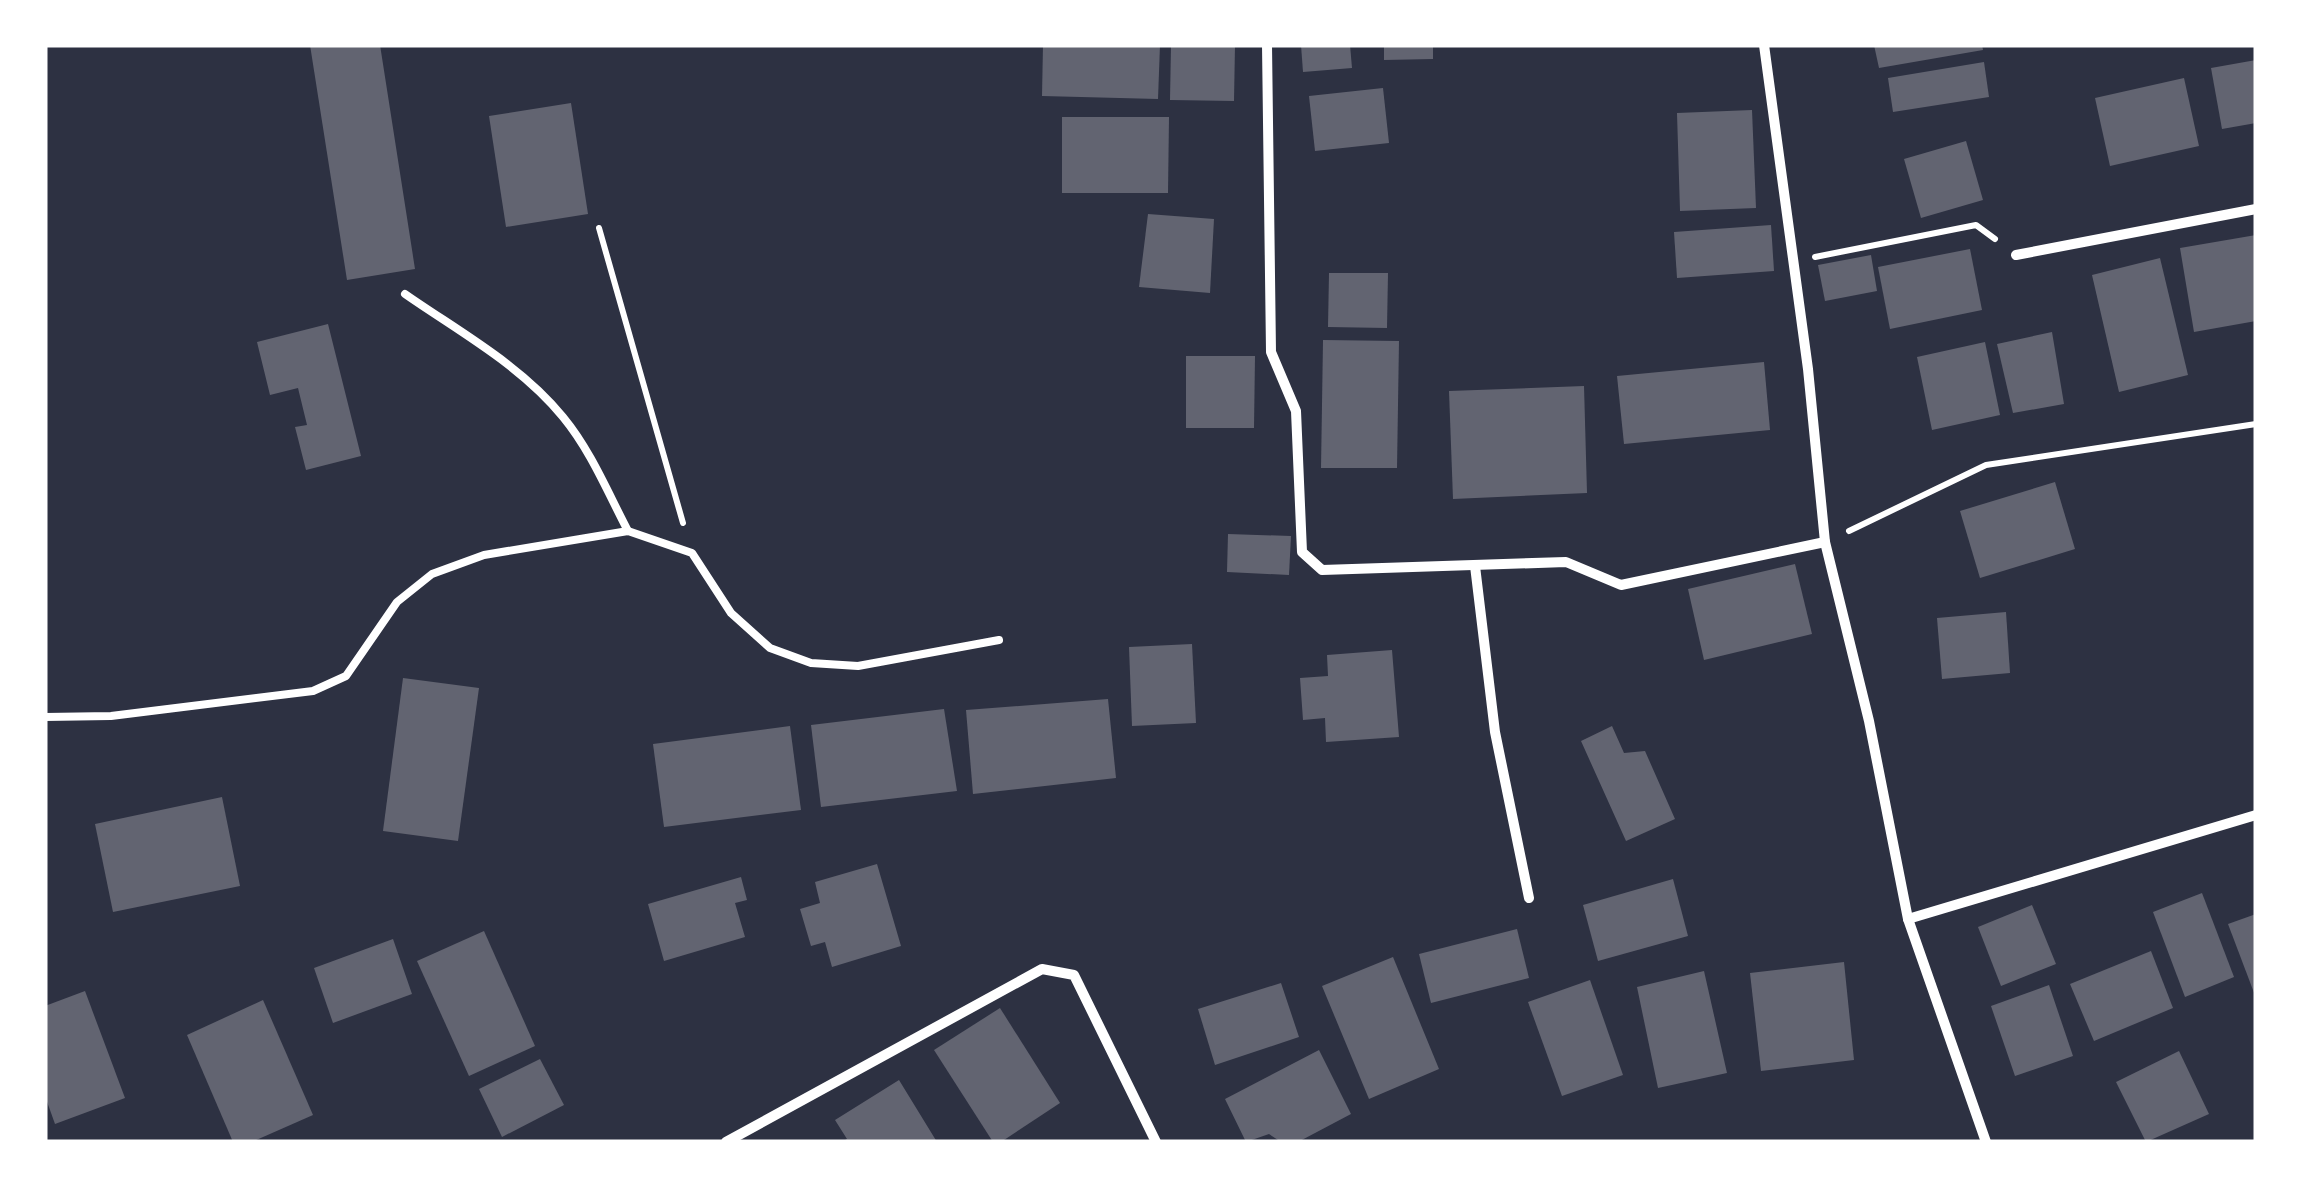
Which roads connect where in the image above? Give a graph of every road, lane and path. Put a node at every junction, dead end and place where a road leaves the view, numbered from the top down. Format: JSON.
{"nodes":[{"id":1,"x":1267,"y":45,"type":"edge"},
{"id":2,"x":1764,"y":45,"type":"edge"},
{"id":3,"x":2256,"y":208,"type":"edge"},
{"id":4,"x":599,"y":228,"type":"dead end"},
{"id":5,"x":2016,"y":255,"type":"joint"},
{"id":6,"x":1794,"y":261,"type":"junction"},
{"id":7,"x":404,"y":294,"type":"dead end"},
{"id":8,"x":2256,"y":424,"type":"edge"},
{"id":9,"x":628,"y":532,"type":"junction"},
{"id":10,"x":1825,"y":542,"type":"junction"},
{"id":11,"x":692,"y":553,"type":"junction"},
{"id":12,"x":1475,"y":566,"type":"junction"},
{"id":13,"x":999,"y":640,"type":"dead end"},
{"id":14,"x":45,"y":716,"type":"edge"},
{"id":15,"x":2256,"y":816,"type":"edge"},
{"id":16,"x":1529,"y":898,"type":"dead end"},
{"id":17,"x":1908,"y":919,"type":"junction"},
{"id":18,"x":726,"y":1142,"type":"edge"},
{"id":19,"x":1156,"y":1142,"type":"edge"},
{"id":20,"x":1986,"y":1142,"type":"edge"}],
"edges":[{"from":1,"to":12,"type":"street"},
{"from":2,"to":6,"type":"street"},
{"from":3,"to":5,"type":"street"},
{"from":4,"to":11,"type":"path"},
{"from":5,"to":6,"type":"path"},
{"from":6,"to":10,"type":"street"},
{"from":7,"to":9,"type":"lane"},
{"from":8,"to":10,"type":"path"},
{"from":9,"to":11,"type":"lane"},
{"from":9,"to":14,"type":"lane"},
{"from":10,"to":12,"type":"street"},
{"from":10,"to":17,"type":"street"},
{"from":11,"to":13,"type":"lane"},
{"from":12,"to":16,"type":"street"},
{"from":15,"to":17,"type":"street"},
{"from":17,"to":20,"type":"street"},
{"from":18,"to":19,"type":"street"}]}
